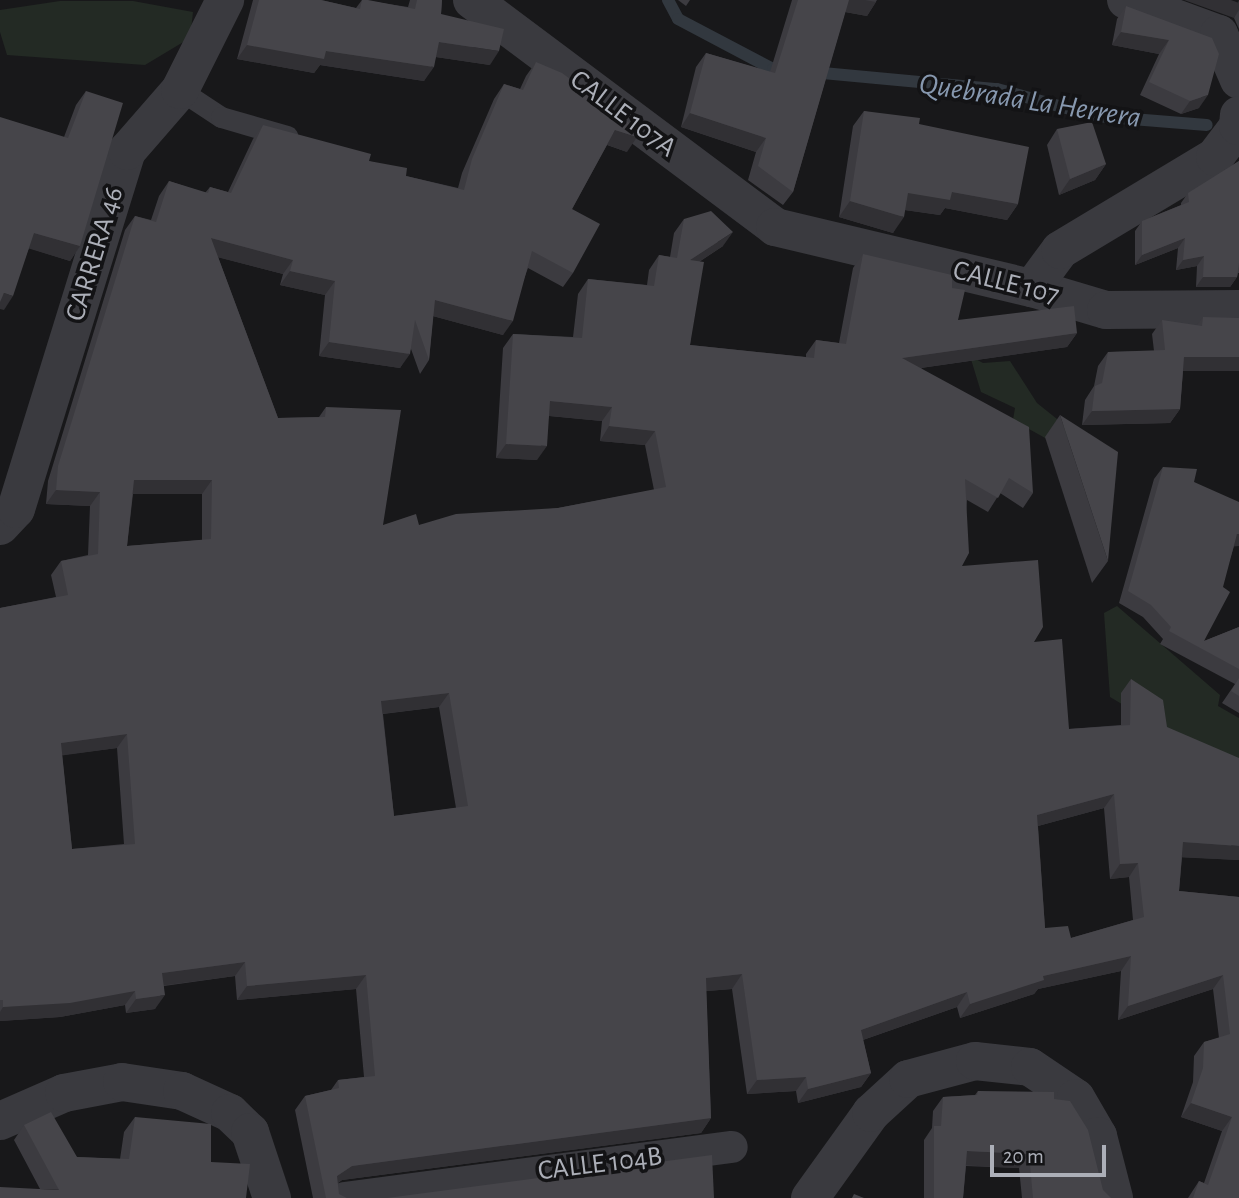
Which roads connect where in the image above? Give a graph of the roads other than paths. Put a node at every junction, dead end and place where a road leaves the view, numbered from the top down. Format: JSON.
{"nodes":[{"id":1,"x":225,"y":0,"type":"edge"},
{"id":2,"x":471,"y":0,"type":"edge"},
{"id":3,"x":1126,"y":0,"type":"edge"},
{"id":4,"x":1239,"y":80,"type":"edge"},
{"id":5,"x":180,"y":90,"type":"junction"},
{"id":6,"x":1238,"y":121,"type":"edge"},
{"id":7,"x":313,"y":142,"type":"edge"},
{"id":8,"x":775,"y":228,"type":"joint"},
{"id":9,"x":1032,"y":288,"type":"junction"},
{"id":10,"x":1239,"y":309,"type":"edge"},
{"id":11,"x":0,"y":526,"type":"edge"},
{"id":12,"x":0,"y":1121,"type":"edge"},
{"id":13,"x":732,"y":1147,"type":"dead end"},
{"id":14,"x":272,"y":1198,"type":"edge"},
{"id":15,"x":344,"y":1198,"type":"edge"},
{"id":16,"x":810,"y":1198,"type":"edge"},
{"id":17,"x":1114,"y":1198,"type":"edge"}],
"edges":[{"from":1,"to":5,"type":"street","name":"CARRERA 46"},
{"from":2,"to":8,"type":"street","name":"CALLE 107A"},
{"from":3,"to":4,"type":"street"},
{"from":5,"to":7,"type":"lane"},
{"from":5,"to":11,"type":"street","name":"CARRERA 46"},
{"from":6,"to":9,"type":"street"},
{"from":8,"to":9,"type":"street","name":"CALLE 107"},
{"from":9,"to":10,"type":"street","name":"CALLE 107"},
{"from":12,"to":14,"type":"street"},
{"from":13,"to":15,"type":"street","name":"CALLE 104B"},
{"from":16,"to":17,"type":"street"}]}
